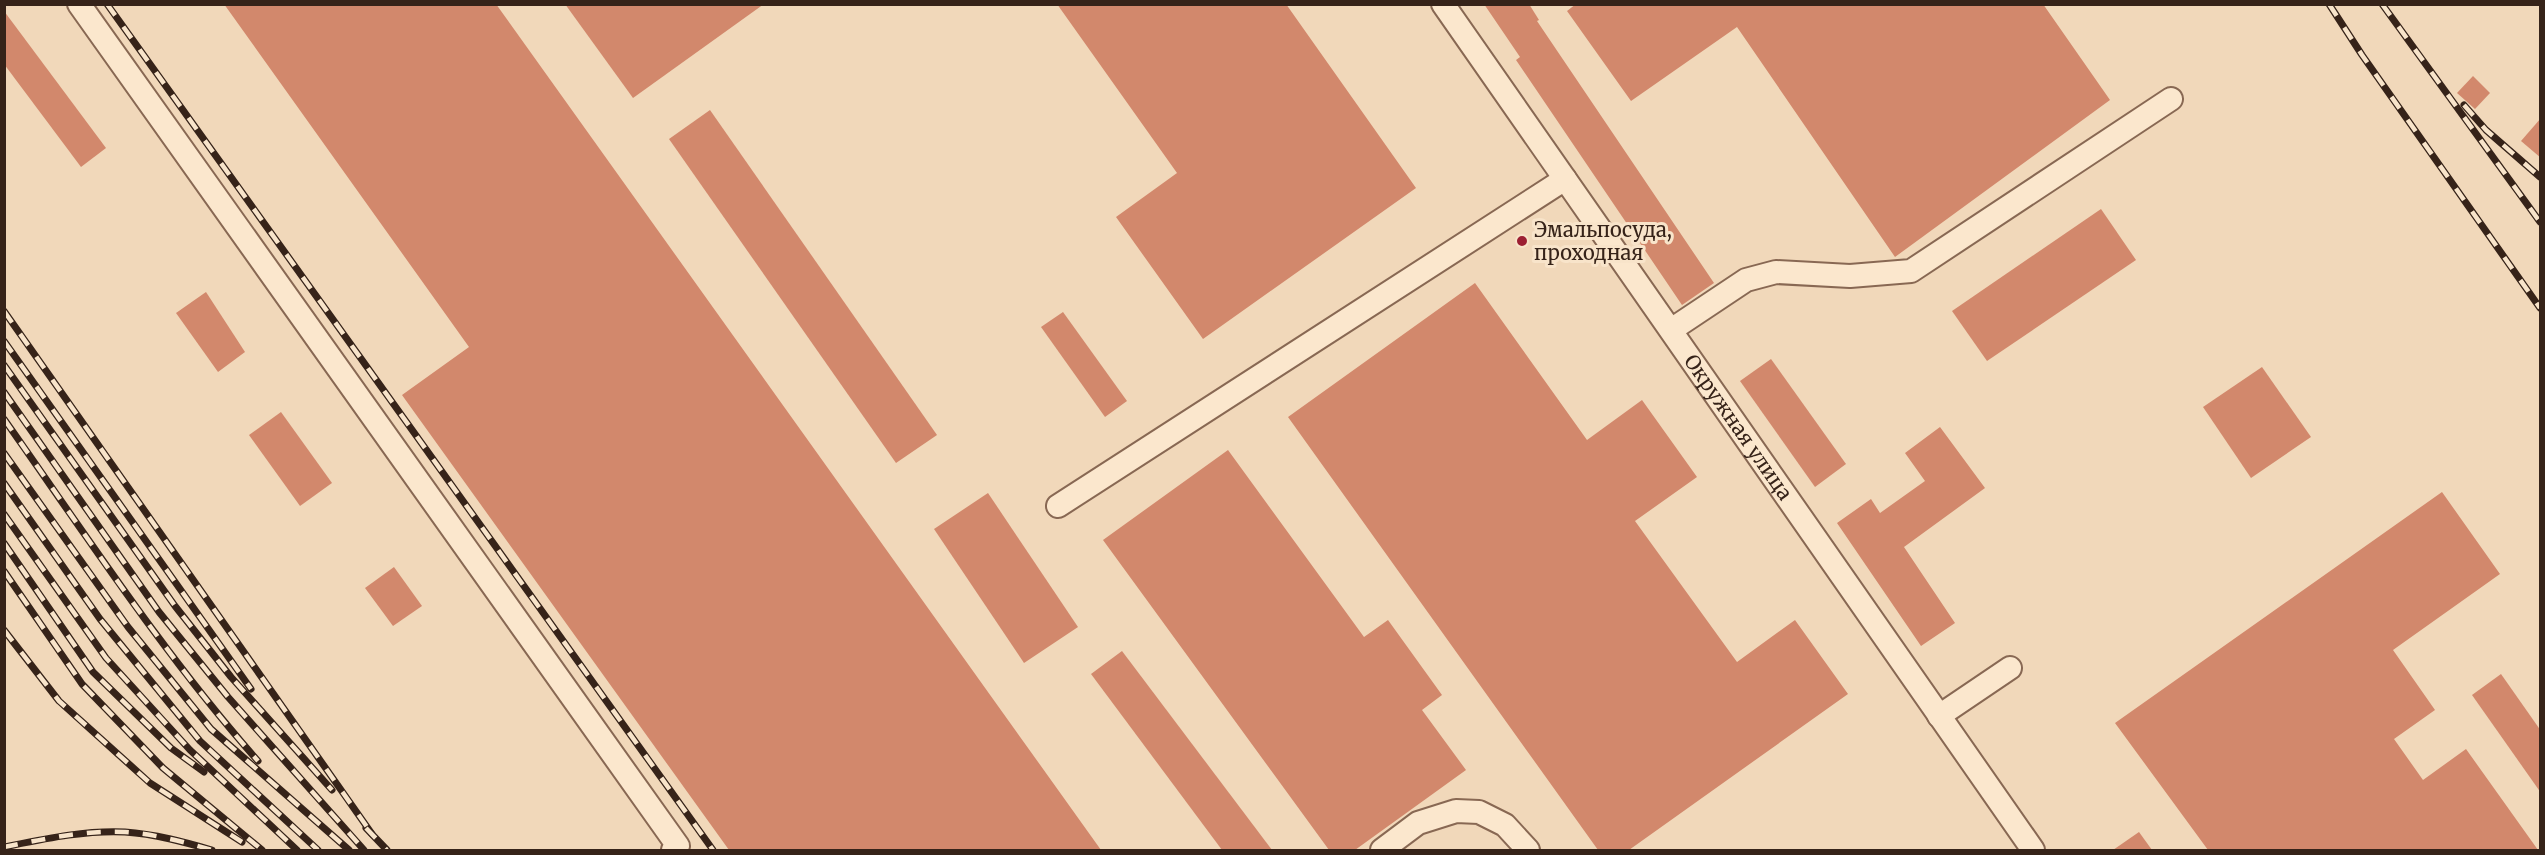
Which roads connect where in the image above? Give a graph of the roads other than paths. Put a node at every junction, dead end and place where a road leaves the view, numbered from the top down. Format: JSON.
{"nodes":[{"id":1,"x":78,"y":4,"type":"edge"},
{"id":2,"x":1443,"y":4,"type":"edge"},
{"id":3,"x":2171,"y":99,"type":"dead end"},
{"id":4,"x":1565,"y":179,"type":"junction"},
{"id":5,"x":1671,"y":330,"type":"junction"},
{"id":6,"x":1058,"y":506,"type":"dead end"},
{"id":7,"x":2010,"y":668,"type":"dead end"},
{"id":8,"x":1940,"y":716,"type":"junction"},
{"id":9,"x":677,"y":849,"type":"edge"},
{"id":10,"x":1382,"y":850,"type":"edge"},
{"id":11,"x":1528,"y":850,"type":"edge"},
{"id":12,"x":2033,"y":850,"type":"edge"}],
"edges":[{"from":1,"to":9,"type":"street"},
{"from":2,"to":4,"type":"street","name":"Окружная улица"},
{"from":3,"to":5,"type":"street"},
{"from":4,"to":5,"type":"street","name":"Окружная улица"},
{"from":4,"to":6,"type":"street"},
{"from":5,"to":8,"type":"street","name":"Окружная улица"},
{"from":7,"to":8,"type":"street"},
{"from":8,"to":12,"type":"street","name":"Окружная улица"},
{"from":10,"to":11,"type":"street"}]}
